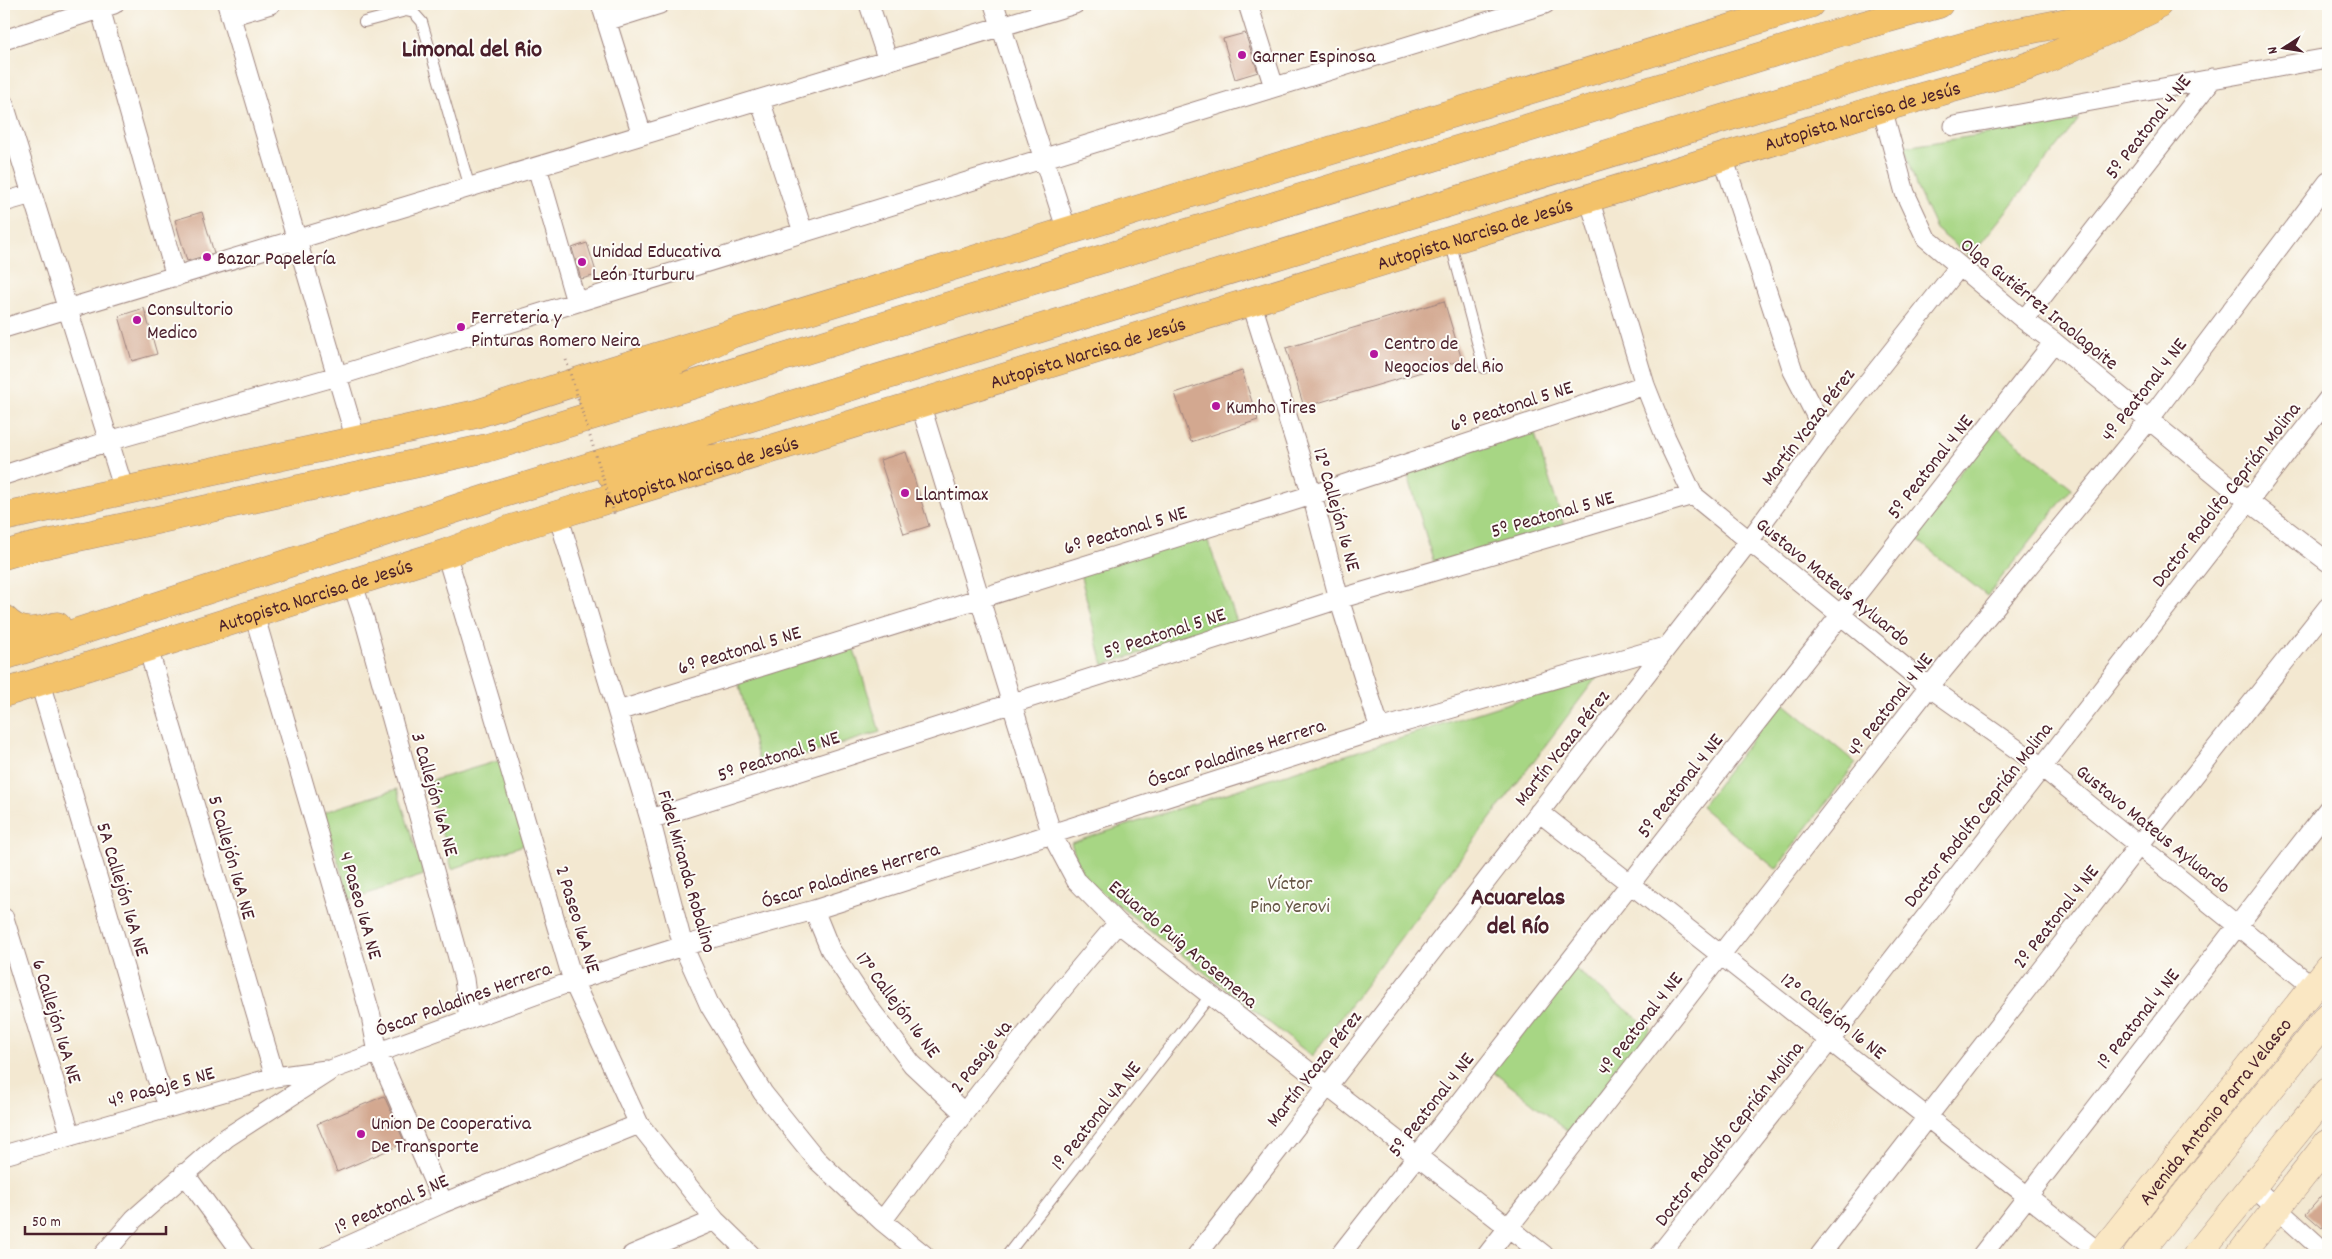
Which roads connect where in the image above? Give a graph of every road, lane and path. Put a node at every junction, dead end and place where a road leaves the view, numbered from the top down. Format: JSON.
{"nodes":[{"id":1,"x":271,"y":4,"type":"edge"},
{"id":2,"x":660,"y":4,"type":"edge"},
{"id":3,"x":869,"y":4,"type":"edge"},
{"id":4,"x":994,"y":4,"type":"edge"},
{"id":5,"x":1075,"y":4,"type":"edge"},
{"id":6,"x":1248,"y":4,"type":"edge"},
{"id":7,"x":1545,"y":4,"type":"edge"},
{"id":8,"x":1810,"y":4,"type":"edge"},
{"id":9,"x":1939,"y":4,"type":"edge"},
{"id":10,"x":2158,"y":4,"type":"edge"},
{"id":11,"x":2167,"y":4,"type":"edge"},
{"id":12,"x":107,"y":6,"type":"edge"},
{"id":13,"x":1772,"y":9,"type":"edge"},
{"id":14,"x":229,"y":10,"type":"edge"},
{"id":15,"x":1501,"y":10,"type":"edge"},
{"id":16,"x":604,"y":12,"type":"edge"},
{"id":17,"x":364,"y":22,"type":"dead end"},
{"id":18,"x":1001,"y":26,"type":"junction"},
{"id":19,"x":4,"y":40,"type":"edge"},
{"id":20,"x":2328,"y":58,"type":"edge"},
{"id":21,"x":888,"y":60,"type":"junction"},
{"id":22,"x":2213,"y":78,"type":"junction"},
{"id":23,"x":1274,"y":87,"type":"junction"},
{"id":24,"x":760,"y":100,"type":"junction"},
{"id":25,"x":4,"y":104,"type":"edge"},
{"id":26,"x":1882,"y":108,"type":"junction"},
{"id":27,"x":1954,"y":126,"type":"dead end"},
{"id":28,"x":642,"y":135,"type":"junction"},
{"id":29,"x":1723,"y":156,"type":"junction"},
{"id":30,"x":1043,"y":158,"type":"junction"},
{"id":31,"x":537,"y":167,"type":"junction"},
{"id":32,"x":2328,"y":182,"type":"edge"},
{"id":33,"x":470,"y":188,"type":"junction"},
{"id":34,"x":32,"y":194,"type":"junction"},
{"id":35,"x":1589,"y":198,"type":"junction"},
{"id":36,"x":4,"y":202,"type":"edge"},
{"id":37,"x":1067,"y":231,"type":"junction"},
{"id":38,"x":803,"y":232,"type":"junction"},
{"id":39,"x":297,"y":240,"type":"junction"},
{"id":40,"x":1450,"y":240,"type":"junction"},
{"id":41,"x":1959,"y":267,"type":"junction"},
{"id":42,"x":176,"y":277,"type":"junction"},
{"id":43,"x":1251,"y":301,"type":"junction"},
{"id":44,"x":576,"y":302,"type":"junction"},
{"id":45,"x":67,"y":309,"type":"junction"},
{"id":46,"x":2024,"y":320,"type":"junction"},
{"id":47,"x":4,"y":328,"type":"edge"},
{"id":48,"x":729,"y":335,"type":"junction"},
{"id":49,"x":2054,"y":342,"type":"junction"},
{"id":50,"x":566,"y":360,"type":"dead end"},
{"id":51,"x":1484,"y":368,"type":"dead end"},
{"id":52,"x":337,"y":376,"type":"junction"},
{"id":53,"x":1645,"y":385,"type":"junction"},
{"id":54,"x":2328,"y":399,"type":"edge"},
{"id":55,"x":920,"y":403,"type":"junction"},
{"id":56,"x":2148,"y":421,"type":"junction"},
{"id":57,"x":1826,"y":435,"type":"junction"},
{"id":58,"x":356,"y":440,"type":"junction"},
{"id":59,"x":109,"y":441,"type":"junction"},
{"id":60,"x":506,"y":442,"type":"junction"},
{"id":61,"x":764,"y":451,"type":"junction"},
{"id":62,"x":4,"y":475,"type":"edge"},
{"id":63,"x":520,"y":488,"type":"junction"},
{"id":64,"x":124,"y":490,"type":"junction"},
{"id":65,"x":1312,"y":495,"type":"junction"},
{"id":66,"x":1693,"y":495,"type":"junction"},
{"id":67,"x":2248,"y":501,"type":"junction"},
{"id":68,"x":558,"y":515,"type":"junction"},
{"id":69,"x":615,"y":516,"type":"dead end"},
{"id":70,"x":4,"y":517,"type":"edge"},
{"id":71,"x":160,"y":519,"type":"junction"},
{"id":72,"x":1748,"y":541,"type":"junction"},
{"id":73,"x":446,"y":553,"type":"junction"},
{"id":74,"x":4,"y":555,"type":"edge"},
{"id":75,"x":2328,"y":562,"type":"edge"},
{"id":76,"x":4,"y":577,"type":"edge"},
{"id":77,"x":352,"y":582,"type":"junction"},
{"id":78,"x":980,"y":598,"type":"junction"},
{"id":79,"x":182,"y":599,"type":"junction"},
{"id":80,"x":1339,"y":599,"type":"junction"},
{"id":81,"x":2328,"y":607,"type":"edge"},
{"id":82,"x":254,"y":614,"type":"junction"},
{"id":83,"x":1840,"y":616,"type":"junction"},
{"id":84,"x":4,"y":619,"type":"edge"},
{"id":85,"x":1668,"y":646,"type":"junction"},
{"id":86,"x":148,"y":648,"type":"junction"},
{"id":87,"x":4,"y":656,"type":"edge"},
{"id":88,"x":40,"y":683,"type":"junction"},
{"id":89,"x":1929,"y":687,"type":"junction"},
{"id":90,"x":4,"y":693,"type":"edge"},
{"id":91,"x":1011,"y":704,"type":"junction"},
{"id":92,"x":618,"y":711,"type":"junction"},
{"id":93,"x":1380,"y":730,"type":"junction"},
{"id":94,"x":2042,"y":767,"type":"junction"},
{"id":95,"x":2328,"y":809,"type":"edge"},
{"id":96,"x":1539,"y":812,"type":"junction"},
{"id":97,"x":650,"y":819,"type":"junction"},
{"id":98,"x":1052,"y":835,"type":"junction"},
{"id":99,"x":2139,"y":845,"type":"junction"},
{"id":100,"x":1630,"y":884,"type":"junction"},
{"id":101,"x":814,"y":910,"type":"junction"},
{"id":102,"x":4,"y":918,"type":"edge"},
{"id":103,"x":1118,"y":923,"type":"junction"},
{"id":104,"x":2237,"y":924,"type":"junction"},
{"id":105,"x":683,"y":946,"type":"junction"},
{"id":106,"x":1721,"y":955,"type":"junction"},
{"id":107,"x":2321,"y":977,"type":"edge"},
{"id":108,"x":573,"y":981,"type":"junction"},
{"id":109,"x":1210,"y":996,"type":"junction"},
{"id":110,"x":2328,"y":1016,"type":"edge"},
{"id":111,"x":469,"y":1019,"type":"junction"},
{"id":112,"x":1830,"y":1040,"type":"junction"},
{"id":113,"x":378,"y":1053,"type":"junction"},
{"id":114,"x":333,"y":1069,"type":"junction"},
{"id":115,"x":275,"y":1078,"type":"junction"},
{"id":116,"x":1327,"y":1087,"type":"junction"},
{"id":117,"x":2328,"y":1092,"type":"edge"},
{"id":118,"x":169,"y":1107,"type":"junction"},
{"id":119,"x":964,"y":1113,"type":"junction"},
{"id":120,"x":1927,"y":1117,"type":"junction"},
{"id":121,"x":639,"y":1124,"type":"junction"},
{"id":122,"x":71,"y":1136,"type":"junction"},
{"id":123,"x":2328,"y":1143,"type":"edge"},
{"id":124,"x":4,"y":1155,"type":"edge"},
{"id":125,"x":1418,"y":1156,"type":"junction"},
{"id":126,"x":184,"y":1173,"type":"junction"},
{"id":127,"x":2252,"y":1186,"type":"junction"},
{"id":128,"x":2028,"y":1196,"type":"junction"},
{"id":129,"x":443,"y":1203,"type":"junction"},
{"id":130,"x":2277,"y":1208,"type":"junction"},
{"id":131,"x":715,"y":1220,"type":"junction"},
{"id":132,"x":882,"y":1221,"type":"junction"},
{"id":133,"x":1508,"y":1228,"type":"junction"},
{"id":134,"x":103,"y":1255,"type":"edge"},
{"id":135,"x":244,"y":1255,"type":"edge"},
{"id":136,"x":328,"y":1255,"type":"edge"},
{"id":137,"x":632,"y":1255,"type":"edge"},
{"id":138,"x":751,"y":1255,"type":"edge"},
{"id":139,"x":922,"y":1255,"type":"edge"},
{"id":140,"x":1008,"y":1255,"type":"edge"},
{"id":141,"x":1197,"y":1255,"type":"edge"},
{"id":142,"x":1340,"y":1255,"type":"edge"},
{"id":143,"x":1487,"y":1255,"type":"edge"},
{"id":144,"x":1544,"y":1255,"type":"edge"},
{"id":145,"x":1659,"y":1255,"type":"edge"},
{"id":146,"x":1820,"y":1255,"type":"edge"},
{"id":147,"x":1982,"y":1255,"type":"edge"},
{"id":148,"x":2101,"y":1255,"type":"edge"},
{"id":149,"x":2138,"y":1255,"type":"edge"},
{"id":150,"x":2197,"y":1255,"type":"edge"},
{"id":151,"x":2240,"y":1255,"type":"edge"},
{"id":152,"x":2328,"y":1255,"type":"edge"}],
"edges":[{"from":1,"to":14,"type":"street"},
{"from":2,"to":16,"type":"street"},
{"from":3,"to":21,"type":"street"},
{"from":4,"to":18,"type":"street"},
{"from":5,"to":18,"type":"street"},
{"from":6,"to":23,"type":"street"},
{"from":7,"to":15,"type":"street"},
{"from":8,"to":13,"type":"main road"},
{"from":9,"to":60,"type":"main road"},
{"from":10,"to":63,"type":"main road","name":"Autopista Narcisa de Jesús"},
{"from":11,"to":26,"type":"main road","name":"Autopista Narcisa de Jesús"},
{"from":12,"to":19,"type":"street"},
{"from":12,"to":42,"type":"street"},
{"from":13,"to":37,"type":"main road"},
{"from":14,"to":39,"type":"street"},
{"from":15,"to":23,"type":"street"},
{"from":16,"to":28,"type":"street"},
{"from":17,"to":33,"type":"lane"},
{"from":18,"to":21,"type":"street"},
{"from":18,"to":30,"type":"street"},
{"from":20,"to":22,"type":"street"},
{"from":21,"to":24,"type":"street"},
{"from":22,"to":27,"type":"street"},
{"from":22,"to":46,"type":"street","name":"5º Peatonal 4 NE"},
{"from":23,"to":30,"type":"street"},
{"from":24,"to":28,"type":"street"},
{"from":24,"to":38,"type":"street"},
{"from":25,"to":34,"type":"street"},
{"from":26,"to":29,"type":"main road","name":"Autopista Narcisa de Jesús"},
{"from":26,"to":41,"type":"street","name":"Olga Gutiérrez Iraolagoite"},
{"from":28,"to":31,"type":"street"},
{"from":29,"to":35,"type":"main road","name":"Autopista Narcisa de Jesús"},
{"from":29,"to":57,"type":"street"},
{"from":30,"to":37,"type":"street"},
{"from":30,"to":38,"type":"street"},
{"from":31,"to":33,"type":"street"},
{"from":31,"to":44,"type":"street"},
{"from":32,"to":56,"type":"street","name":"4º Peatonal 4 NE"},
{"from":33,"to":39,"type":"street"},
{"from":34,"to":36,"type":"street"},
{"from":34,"to":45,"type":"street"},
{"from":35,"to":40,"type":"main road","name":"Autopista Narcisa de Jesús"},
{"from":35,"to":53,"type":"street","name":"Gustavo Mateus Ayluardo"},
{"from":37,"to":48,"type":"main road"},
{"from":38,"to":44,"type":"street"},
{"from":39,"to":42,"type":"street"},
{"from":39,"to":52,"type":"street"},
{"from":40,"to":43,"type":"main road","name":"Autopista Narcisa de Jesús"},
{"from":40,"to":51,"type":"lane"},
{"from":41,"to":46,"type":"street","name":"Olga Gutiérrez Iraolagoite"},
{"from":41,"to":57,"type":"street","name":"Martín Ycaza Pérez"},
{"from":42,"to":45,"type":"street"},
{"from":43,"to":55,"type":"main road","name":"Autopista Narcisa de Jesús"},
{"from":43,"to":65,"type":"street","name":"12° Callejón 16 NE"},
{"from":44,"to":52,"type":"street"},
{"from":45,"to":47,"type":"street"},
{"from":45,"to":59,"type":"street"},
{"from":46,"to":49,"type":"street","name":"Olga Gutiérrez Iraolagoite"},
{"from":48,"to":58,"type":"main road"},
{"from":48,"to":60,"type":"main road"},
{"from":49,"to":56,"type":"street","name":"Olga Gutiérrez Iraolagoite"},
{"from":49,"to":83,"type":"street","name":"5º Peatonal 4 NE"},
{"from":50,"to":69,"type":"path","bridge":true},
{"from":52,"to":58,"type":"street"},
{"from":52,"to":59,"type":"street"},
{"from":53,"to":65,"type":"street","name":"6º Peatonal 5 NE"},
{"from":53,"to":66,"type":"street","name":"Gustavo Mateus Ayluardo"},
{"from":54,"to":67,"type":"street","name":"Doctor Rodolfo Ceprián Molina"},
{"from":55,"to":61,"type":"main road","name":"Autopista Narcisa de Jesús"},
{"from":55,"to":78,"type":"street","name":"Eduardo Puig Arosemena"},
{"from":56,"to":67,"type":"street","name":"Olga Gutiérrez Iraolagoite"},
{"from":56,"to":89,"type":"street","name":"4º Peatonal 4 NE"},
{"from":57,"to":72,"type":"street","name":"Martín Ycaza Pérez"},
{"from":58,"to":64,"type":"main road"},
{"from":59,"to":62,"type":"street"},
{"from":59,"to":64,"type":"street"},
{"from":60,"to":71,"type":"main road"},
{"from":61,"to":63,"type":"main road"},
{"from":61,"to":68,"type":"main road","name":"Autopista Narcisa de Jesús"},
{"from":63,"to":79,"type":"main road","name":"Autopista Narcisa de Jesús"},
{"from":64,"to":70,"type":"main road"},
{"from":65,"to":78,"type":"street","name":"6º Peatonal 5 NE"},
{"from":65,"to":80,"type":"street","name":"12° Callejón 16 NE"},
{"from":66,"to":72,"type":"street","name":"Gustavo Mateus Ayluardo"},
{"from":66,"to":80,"type":"street","name":"5º Peatonal 5 NE"},
{"from":67,"to":75,"type":"street","name":"Olga Gutiérrez Iraolagoite"},
{"from":67,"to":94,"type":"street","name":"Doctor Rodolfo Ceprián Molina"},
{"from":68,"to":73,"type":"main road","name":"Autopista Narcisa de Jesús"},
{"from":68,"to":92,"type":"street","name":"Fidel Miranda Robalino"},
{"from":71,"to":74,"type":"main road"},
{"from":71,"to":76,"type":"main road"},
{"from":72,"to":83,"type":"street","name":"Gustavo Mateus Ayluardo"},
{"from":72,"to":85,"type":"street","name":"Martín Ycaza Pérez"},
{"from":73,"to":77,"type":"main road","name":"Autopista Narcisa de Jesús"},
{"from":73,"to":108,"type":"street","name":"2 Paseo 16A NE"},
{"from":77,"to":82,"type":"main road","name":"Autopista Narcisa de Jesús"},
{"from":77,"to":111,"type":"street","name":"3 Callejón 16A NE"},
{"from":78,"to":91,"type":"street","name":"Eduardo Puig Arosemena"},
{"from":78,"to":92,"type":"street","name":"6º Peatonal 5 NE"},
{"from":79,"to":84,"type":"main road"},
{"from":79,"to":87,"type":"main road","name":"Autopista Narcisa de Jesús"},
{"from":80,"to":91,"type":"street","name":"5º Peatonal 5 NE"},
{"from":80,"to":93,"type":"street","name":"12° Callejón 16 NE"},
{"from":81,"to":99,"type":"street","name":"2º Peatonal 4 NE"},
{"from":82,"to":86,"type":"main road","name":"Autopista Narcisa de Jesús"},
{"from":82,"to":113,"type":"street","name":"4 Paseo 16A NE"},
{"from":83,"to":89,"type":"street","name":"Gustavo Mateus Ayluardo"},
{"from":83,"to":100,"type":"street","name":"5º Peatonal 4 NE"},
{"from":85,"to":93,"type":"street","name":"Óscar Paladines Herrera"},
{"from":85,"to":96,"type":"street","name":"Martín Ycaza Pérez"},
{"from":86,"to":88,"type":"main road","name":"Autopista Narcisa de Jesús"},
{"from":86,"to":115,"type":"street","name":"5 Callejón 16A NE"},
{"from":88,"to":90,"type":"main road","name":"Autopista Narcisa de Jesús"},
{"from":88,"to":118,"type":"street","name":"5A Callejón 16A NE"},
{"from":89,"to":94,"type":"street","name":"Gustavo Mateus Ayluardo"},
{"from":89,"to":106,"type":"street","name":"4º Peatonal 4 NE"},
{"from":91,"to":97,"type":"street","name":"5º Peatonal 5 NE"},
{"from":91,"to":98,"type":"street","name":"Eduardo Puig Arosemena"},
{"from":92,"to":97,"type":"street","name":"Fidel Miranda Robalino"},
{"from":93,"to":98,"type":"street","name":"Óscar Paladines Herrera"},
{"from":94,"to":99,"type":"street","name":"Gustavo Mateus Ayluardo"},
{"from":94,"to":112,"type":"street","name":"Doctor Rodolfo Ceprián Molina"},
{"from":95,"to":104,"type":"street","name":"1º Peatonal 4 NE"},
{"from":96,"to":100,"type":"street","name":"12° Callejón 16 NE"},
{"from":96,"to":116,"type":"street","name":"Martín Ycaza Pérez"},
{"from":97,"to":105,"type":"street","name":"Fidel Miranda Robalino"},
{"from":98,"to":101,"type":"street","name":"Óscar Paladines Herrera"},
{"from":98,"to":103,"type":"street","name":"Eduardo Puig Arosemena"},
{"from":99,"to":104,"type":"street","name":"Gustavo Mateus Ayluardo"},
{"from":99,"to":120,"type":"street","name":"2º Peatonal 4 NE"},
{"from":100,"to":106,"type":"street","name":"12° Callejón 16 NE"},
{"from":100,"to":125,"type":"street","name":"5º Peatonal 4 NE"},
{"from":101,"to":105,"type":"street","name":"Óscar Paladines Herrera"},
{"from":101,"to":119,"type":"street","name":"17° Callejón 16 NE"},
{"from":102,"to":122,"type":"street","name":"6 Callejón 16A NE"},
{"from":103,"to":109,"type":"street","name":"Eduardo Puig Arosemena"},
{"from":103,"to":119,"type":"street","name":"2 Pasaje 4a"},
{"from":104,"to":107,"type":"street","name":"Gustavo Mateus Ayluardo"},
{"from":104,"to":128,"type":"street","name":"1º Peatonal 4 NE"},
{"from":105,"to":108,"type":"street","name":"Óscar Paladines Herrera"},
{"from":105,"to":132,"type":"street","name":"Fidel Miranda Robalino"},
{"from":106,"to":112,"type":"street","name":"12° Callejón 16 NE"},
{"from":106,"to":133,"type":"street","name":"4º Peatonal 4 NE"},
{"from":107,"to":148,"type":"main road","name":"Avenida Antonio Parra Velasco"},
{"from":108,"to":111,"type":"street","name":"Óscar Paladines Herrera"},
{"from":108,"to":121,"type":"street","name":"2 Paseo 16A NE"},
{"from":109,"to":116,"type":"street","name":"Eduardo Puig Arosemena"},
{"from":109,"to":140,"type":"lane","name":"1º Peatonal 4A NE"},
{"from":110,"to":149,"type":"main road","name":"Avenida Antonio Parra Velasco"},
{"from":111,"to":113,"type":"street","name":"Óscar Paladines Herrera"},
{"from":112,"to":120,"type":"street","name":"12° Callejón 16 NE"},
{"from":112,"to":145,"type":"street","name":"Doctor Rodolfo Ceprián Molina"},
{"from":113,"to":114,"type":"street","name":"Óscar Paladines Herrera"},
{"from":113,"to":129,"type":"street","name":"4 Paseo 16A NE"},
{"from":114,"to":115,"type":"street","name":"4º Pasaje 5 NE"},
{"from":114,"to":126,"type":"street","name":"Óscar Paladines Herrera"},
{"from":115,"to":118,"type":"street","name":"4º Pasaje 5 NE"},
{"from":116,"to":125,"type":"street","name":"Eduardo Puig Arosemena"},
{"from":116,"to":141,"type":"street","name":"Martín Ycaza Pérez"},
{"from":117,"to":127,"type":"main road"},
{"from":118,"to":122,"type":"street","name":"4º Pasaje 5 NE"},
{"from":119,"to":132,"type":"street","name":"2 Pasaje 4a"},
{"from":120,"to":128,"type":"street","name":"12° Callejón 16 NE"},
{"from":120,"to":146,"type":"street","name":"2º Peatonal 4 NE"},
{"from":121,"to":129,"type":"street","name":"1º Peatonal 5 NE"},
{"from":121,"to":131,"type":"street","name":"2 Paseo 16A NE"},
{"from":122,"to":124,"type":"street","name":"4º Pasaje 5 NE"},
{"from":123,"to":130,"type":"main road"},
{"from":125,"to":133,"type":"street","name":"Eduardo Puig Arosemena"},
{"from":125,"to":142,"type":"street","name":"5º Peatonal 4 NE"},
{"from":126,"to":134,"type":"street","name":"Óscar Paladines Herrera"},
{"from":126,"to":135,"type":"street"},
{"from":127,"to":130,"type":"street"},
{"from":127,"to":150,"type":"main road"},
{"from":128,"to":147,"type":"street","name":"1º Peatonal 4 NE"},
{"from":128,"to":148,"type":"street","name":"12° Callejón 16 NE"},
{"from":129,"to":136,"type":"street","name":"1º Peatonal 5 NE"},
{"from":130,"to":151,"type":"main road"},
{"from":130,"to":152,"type":"street"},
{"from":131,"to":137,"type":"street"},
{"from":131,"to":138,"type":"street","name":"2 Paseo 16A NE"},
{"from":132,"to":139,"type":"street","name":"Fidel Miranda Robalino"},
{"from":133,"to":143,"type":"street","name":"4º Peatonal 4 NE"},
{"from":133,"to":144,"type":"street","name":"Eduardo Puig Arosemena"}]}
